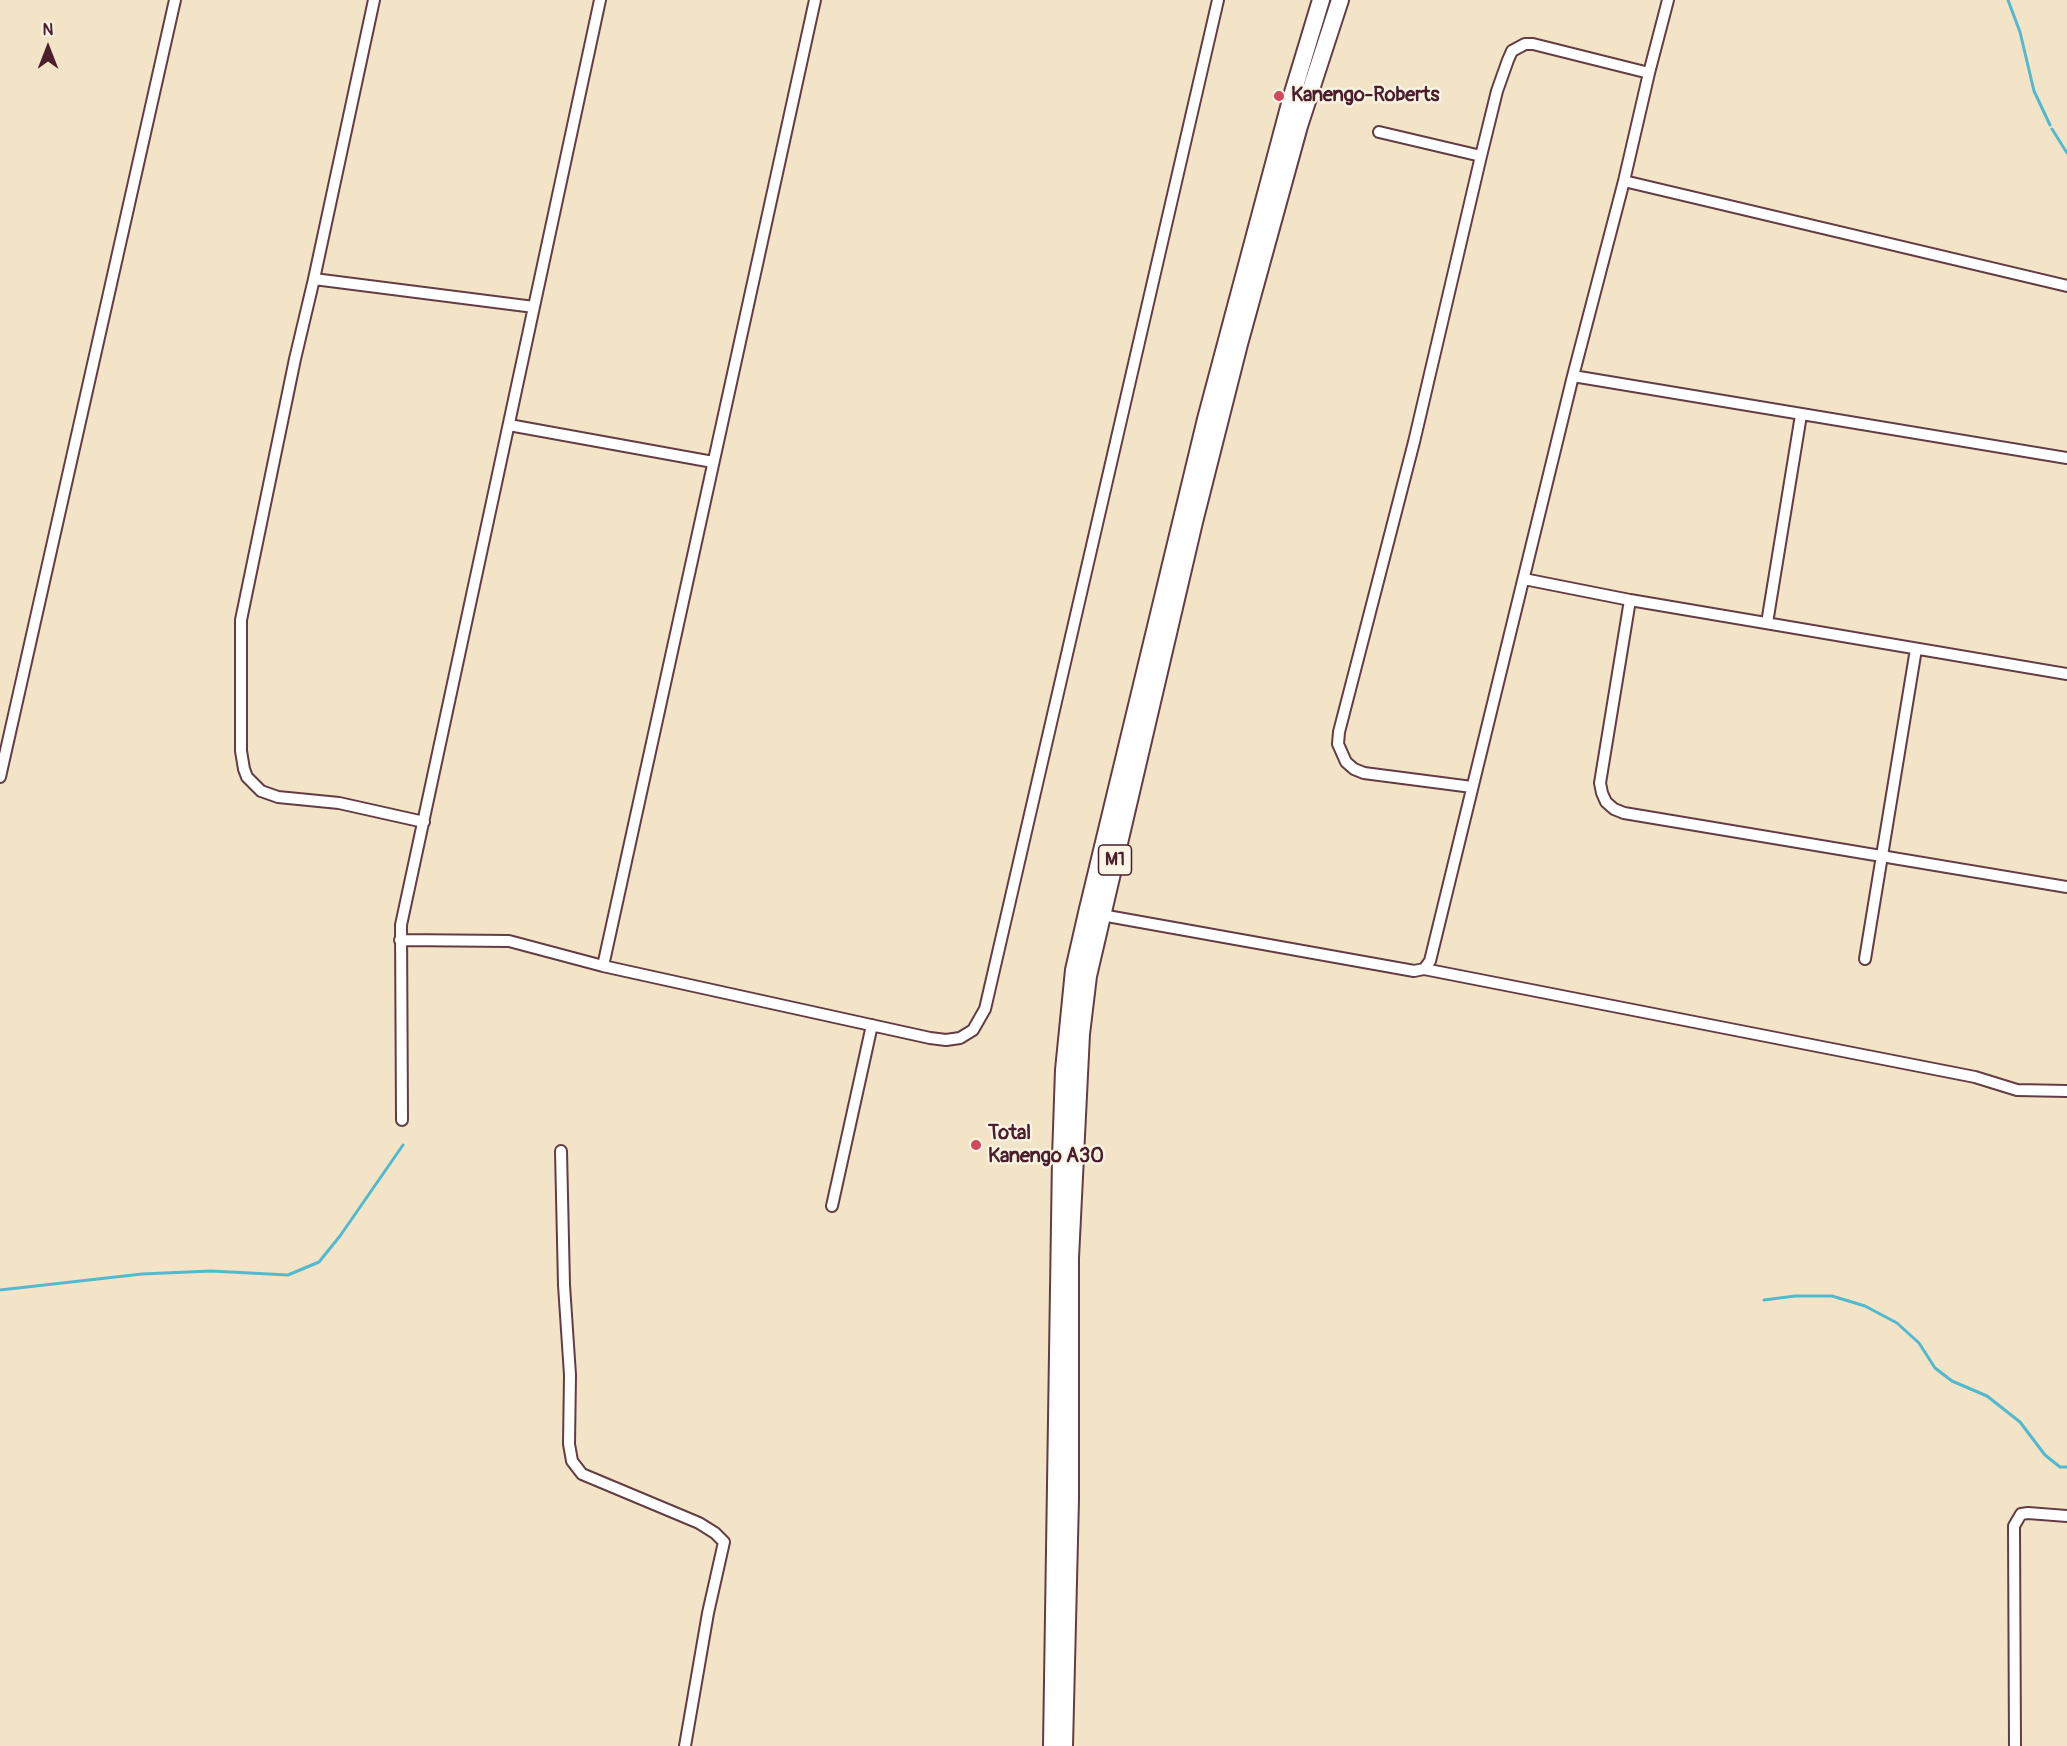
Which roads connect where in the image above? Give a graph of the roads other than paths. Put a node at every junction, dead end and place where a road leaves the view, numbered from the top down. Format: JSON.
{"nodes":[{"id":1,"x":176,"y":0,"type":"edge"},
{"id":2,"x":374,"y":0,"type":"edge"},
{"id":3,"x":600,"y":0,"type":"edge"},
{"id":4,"x":815,"y":0,"type":"edge"},
{"id":5,"x":1218,"y":0,"type":"edge"},
{"id":6,"x":1321,"y":0,"type":"edge"},
{"id":7,"x":1340,"y":0,"type":"edge"},
{"id":8,"x":1668,"y":0,"type":"edge"},
{"id":9,"x":1649,"y":73,"type":"junction"},
{"id":10,"x":1379,"y":132,"type":"dead end"},
{"id":11,"x":1481,"y":156,"type":"junction"},
{"id":12,"x":1624,"y":181,"type":"junction"},
{"id":13,"x":314,"y":279,"type":"junction"},
{"id":14,"x":2067,"y":286,"type":"edge"},
{"id":15,"x":534,"y":308,"type":"junction"},
{"id":16,"x":1573,"y":376,"type":"junction"},
{"id":17,"x":1801,"y":414,"type":"junction"},
{"id":18,"x":508,"y":425,"type":"junction"},
{"id":19,"x":2067,"y":458,"type":"edge"},
{"id":20,"x":713,"y":462,"type":"junction"},
{"id":21,"x":1524,"y":579,"type":"junction"},
{"id":22,"x":1630,"y":600,"type":"junction"},
{"id":23,"x":1767,"y":623,"type":"junction"},
{"id":24,"x":1916,"y":649,"type":"junction"},
{"id":25,"x":2067,"y":674,"type":"edge"},
{"id":26,"x":0,"y":777,"type":"edge"},
{"id":27,"x":1472,"y":787,"type":"junction"},
{"id":28,"x":424,"y":822,"type":"junction"},
{"id":29,"x":1882,"y":855,"type":"junction"},
{"id":30,"x":2067,"y":887,"type":"edge"},
{"id":31,"x":1094,"y":914,"type":"junction"},
{"id":32,"x":400,"y":940,"type":"junction"},
{"id":33,"x":1865,"y":959,"type":"dead end"},
{"id":34,"x":603,"y":966,"type":"junction"},
{"id":35,"x":1424,"y":969,"type":"junction"},
{"id":36,"x":872,"y":1025,"type":"junction"},
{"id":37,"x":2067,"y":1091,"type":"edge"},
{"id":38,"x":402,"y":1120,"type":"dead end"},
{"id":39,"x":561,"y":1151,"type":"dead end"},
{"id":40,"x":832,"y":1206,"type":"dead end"},
{"id":41,"x":2067,"y":1516,"type":"edge"},
{"id":42,"x":685,"y":1746,"type":"edge"},
{"id":43,"x":1052,"y":1746,"type":"edge"},
{"id":44,"x":1064,"y":1746,"type":"edge"},
{"id":45,"x":2016,"y":1746,"type":"edge"}],
"edges":[{"from":1,"to":26,"type":"street"},
{"from":2,"to":13,"type":"street"},
{"from":3,"to":15,"type":"street"},
{"from":4,"to":20,"type":"street"},
{"from":5,"to":36,"type":"street"},
{"from":6,"to":31,"type":"highway","number":"M1"},
{"from":7,"to":31,"type":"highway","number":"M1"},
{"from":8,"to":9,"type":"street"},
{"from":9,"to":11,"type":"street"},
{"from":9,"to":12,"type":"street"},
{"from":10,"to":11,"type":"street"},
{"from":11,"to":27,"type":"street"},
{"from":12,"to":14,"type":"street"},
{"from":12,"to":16,"type":"street"},
{"from":13,"to":15,"type":"street"},
{"from":13,"to":28,"type":"street"},
{"from":15,"to":18,"type":"street"},
{"from":16,"to":17,"type":"street"},
{"from":16,"to":21,"type":"street"},
{"from":17,"to":19,"type":"street"},
{"from":17,"to":23,"type":"street"},
{"from":18,"to":20,"type":"street"},
{"from":18,"to":28,"type":"street"},
{"from":20,"to":34,"type":"street"},
{"from":21,"to":22,"type":"street"},
{"from":21,"to":27,"type":"street"},
{"from":22,"to":23,"type":"street"},
{"from":22,"to":29,"type":"street"},
{"from":23,"to":24,"type":"street"},
{"from":24,"to":25,"type":"street"},
{"from":24,"to":29,"type":"street"},
{"from":27,"to":35,"type":"street"},
{"from":28,"to":32,"type":"street"},
{"from":29,"to":30,"type":"street"},
{"from":29,"to":33,"type":"street"},
{"from":31,"to":35,"type":"street"},
{"from":31,"to":43,"type":"highway","number":"M1"},
{"from":31,"to":44,"type":"highway","number":"M1"},
{"from":32,"to":34,"type":"street"},
{"from":32,"to":38,"type":"street"},
{"from":34,"to":36,"type":"street"},
{"from":35,"to":37,"type":"street"},
{"from":36,"to":40,"type":"street"},
{"from":39,"to":42,"type":"street"},
{"from":41,"to":45,"type":"street"}]}
